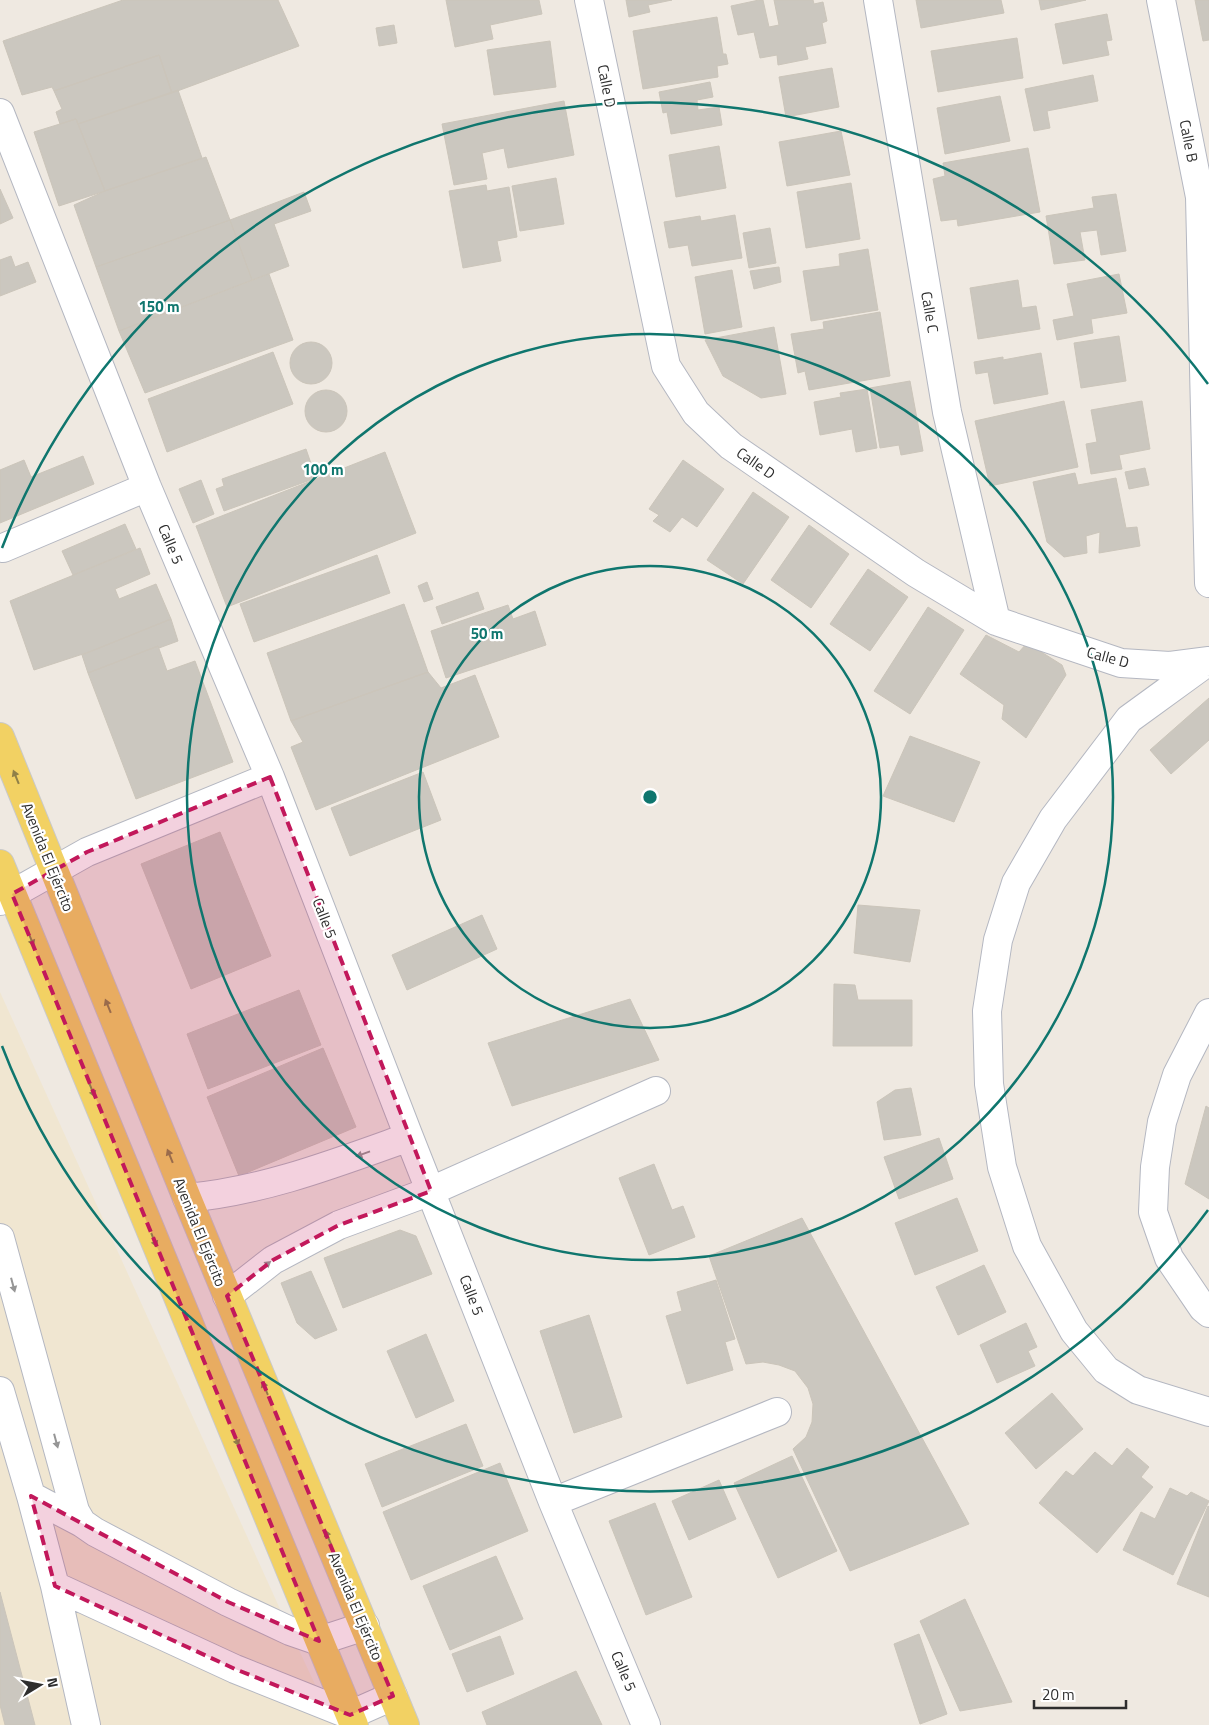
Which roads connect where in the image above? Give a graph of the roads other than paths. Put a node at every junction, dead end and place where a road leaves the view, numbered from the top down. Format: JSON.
{"nodes":[{"id":1,"x":590,"y":0,"type":"edge"},
{"id":2,"x":878,"y":0,"type":"edge"},
{"id":3,"x":1161,"y":0,"type":"edge"},
{"id":4,"x":0,"y":113,"type":"edge"},
{"id":5,"x":147,"y":487,"type":"junction"},
{"id":6,"x":3,"y":548,"type":"dead end"},
{"id":7,"x":1209,"y":583,"type":"edge"},
{"id":8,"x":996,"y":620,"type":"junction"},
{"id":9,"x":1209,"y":661,"type":"edge"},
{"id":10,"x":0,"y":737,"type":"edge"},
{"id":11,"x":270,"y":777,"type":"junction"},
{"id":12,"x":0,"y":864,"type":"edge"},
{"id":13,"x":54,"y":872,"type":"junction"},
{"id":14,"x":6,"y":898,"type":"edge"},
{"id":15,"x":1209,"y":1013,"type":"edge"},
{"id":16,"x":656,"y":1091,"type":"dead end"},
{"id":17,"x":409,"y":1137,"type":"junction"},
{"id":18,"x":431,"y":1191,"type":"junction"},
{"id":19,"x":186,"y":1198,"type":"junction"},
{"id":20,"x":0,"y":1238,"type":"edge"},
{"id":21,"x":227,"y":1296,"type":"junction"},
{"id":22,"x":1209,"y":1313,"type":"edge"},
{"id":23,"x":0,"y":1391,"type":"edge"},
{"id":24,"x":777,"y":1412,"type":"dead end"},
{"id":25,"x":1209,"y":1412,"type":"edge"},
{"id":26,"x":31,"y":1496,"type":"junction"},
{"id":27,"x":553,"y":1502,"type":"junction"},
{"id":28,"x":82,"y":1523,"type":"junction"},
{"id":29,"x":55,"y":1586,"type":"junction"},
{"id":30,"x":365,"y":1626,"type":"junction"},
{"id":31,"x":319,"y":1641,"type":"junction"},
{"id":32,"x":393,"y":1696,"type":"junction"},
{"id":33,"x":352,"y":1720,"type":"edge"},
{"id":34,"x":86,"y":1725,"type":"edge"},
{"id":35,"x":405,"y":1725,"type":"edge"},
{"id":36,"x":646,"y":1725,"type":"edge"}],
"edges":[{"from":1,"to":8,"type":"street","name":"Calle D"},
{"from":2,"to":8,"type":"street","name":"Calle C"},
{"from":3,"to":7,"type":"street","name":"Calle B"},
{"from":4,"to":5,"type":"street","name":"Calle 5"},
{"from":5,"to":6,"type":"street"},
{"from":5,"to":11,"type":"street","name":"Calle 5"},
{"from":8,"to":9,"type":"street","name":"Calle D"},
{"from":9,"to":25,"type":"street"},
{"from":13,"to":10,"type":"main road","name":"Avenida El Ejército","one_way":true},
{"from":11,"to":13,"type":"street"},
{"from":11,"to":17,"type":"street","name":"Calle 5"},
{"from":12,"to":14,"type":"main road"},
{"from":13,"to":14,"type":"street"},
{"from":19,"to":13,"type":"main road","name":"Avenida El Ejército","one_way":true},
{"from":14,"to":31,"type":"main road","one_way":true},
{"from":15,"to":22,"type":"street"},
{"from":16,"to":18,"type":"street"},
{"from":17,"to":18,"type":"street","name":"Calle 5"},
{"from":17,"to":19,"type":"street","one_way":true},
{"from":21,"to":18,"type":"street","one_way":true},
{"from":18,"to":27,"type":"street","name":"Calle 5"},
{"from":19,"to":21,"type":"main road","name":"Avenida El Ejército"},
{"from":20,"to":28,"type":"street","one_way":true},
{"from":30,"to":21,"type":"main road","name":"Avenida El Ejército","one_way":true},
{"from":23,"to":26,"type":"street"},
{"from":24,"to":27,"type":"street"},
{"from":26,"to":28,"type":"street"},
{"from":26,"to":29,"type":"street"},
{"from":27,"to":36,"type":"street","name":"Calle 5"},
{"from":28,"to":31,"type":"street"},
{"from":29,"to":33,"type":"street"},
{"from":29,"to":34,"type":"street"},
{"from":30,"to":31,"type":"street"},
{"from":30,"to":32,"type":"main road","name":"Avenida El Ejército"},
{"from":31,"to":33,"type":"main road"},
{"from":32,"to":33,"type":"street"},
{"from":32,"to":35,"type":"main road","name":"Avenida El Ejército"}]}
